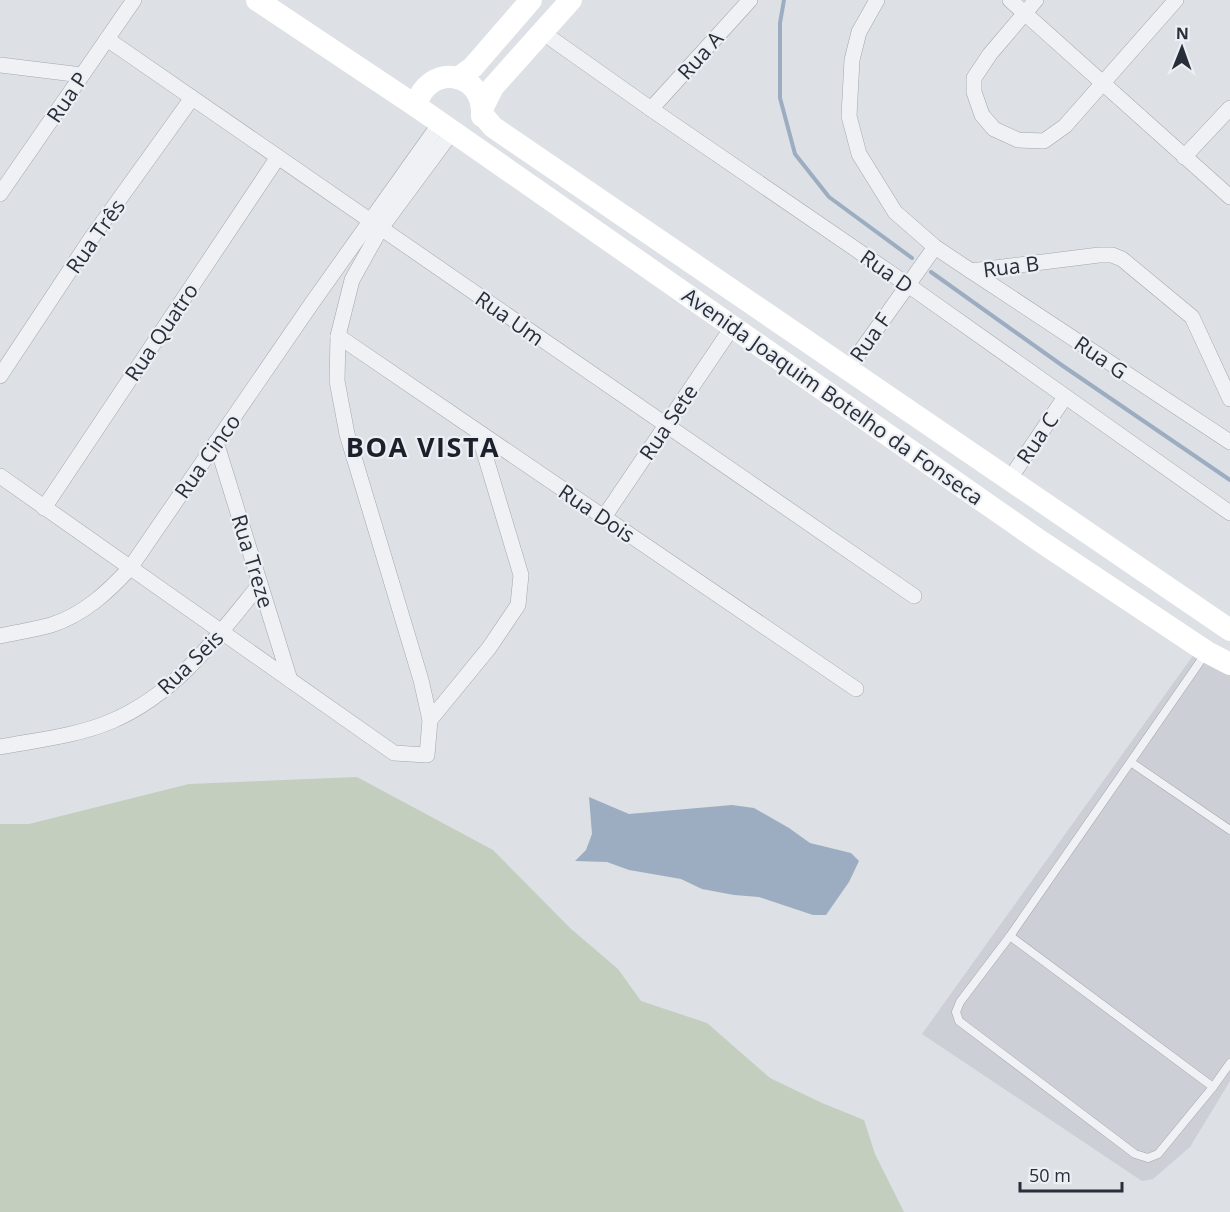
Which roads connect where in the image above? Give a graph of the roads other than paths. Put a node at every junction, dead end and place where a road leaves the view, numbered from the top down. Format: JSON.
{"nodes":[{"id":1,"x":134,"y":0,"type":"edge"},
{"id":2,"x":258,"y":0,"type":"edge"},
{"id":3,"x":531,"y":0,"type":"edge"},
{"id":4,"x":750,"y":0,"type":"edge"},
{"id":5,"x":877,"y":0,"type":"edge"},
{"id":6,"x":1010,"y":0,"type":"edge"},
{"id":7,"x":1036,"y":0,"type":"edge"},
{"id":8,"x":1176,"y":0,"type":"edge"},
{"id":9,"x":568,"y":1,"type":"edge"},
{"id":10,"x":1024,"y":14,"type":"junction"},
{"id":11,"x":542,"y":32,"type":"junction"},
{"id":12,"x":107,"y":39,"type":"junction"},
{"id":13,"x":0,"y":65,"type":"edge"},
{"id":14,"x":82,"y":75,"type":"junction"},
{"id":15,"x":458,"y":78,"type":"junction"},
{"id":16,"x":1102,"y":83,"type":"junction"},
{"id":17,"x":192,"y":98,"type":"junction"},
{"id":18,"x":416,"y":106,"type":"junction"},
{"id":19,"x":1230,"y":108,"type":"edge"},
{"id":20,"x":651,"y":109,"type":"junction"},
{"id":21,"x":483,"y":111,"type":"junction"},
{"id":22,"x":452,"y":132,"type":"junction"},
{"id":23,"x":278,"y":157,"type":"junction"},
{"id":24,"x":1185,"y":157,"type":"junction"},
{"id":25,"x":0,"y":194,"type":"edge"},
{"id":26,"x":1230,"y":197,"type":"edge"},
{"id":27,"x":376,"y":225,"type":"junction"},
{"id":28,"x":935,"y":247,"type":"junction"},
{"id":29,"x":971,"y":271,"type":"junction"},
{"id":30,"x":908,"y":285,"type":"junction"},
{"id":31,"x":732,"y":326,"type":"junction"},
{"id":32,"x":338,"y":336,"type":"junction"},
{"id":33,"x":848,"y":369,"type":"junction"},
{"id":34,"x":0,"y":376,"type":"edge"},
{"id":35,"x":1065,"y":397,"type":"junction"},
{"id":36,"x":1230,"y":399,"type":"edge"},
{"id":37,"x":666,"y":425,"type":"junction"},
{"id":38,"x":478,"y":432,"type":"junction"},
{"id":39,"x":216,"y":442,"type":"junction"},
{"id":40,"x":1230,"y":442,"type":"edge"},
{"id":41,"x":0,"y":476,"type":"edge"},
{"id":42,"x":1009,"y":480,"type":"junction"},
{"id":43,"x":44,"y":508,"type":"junction"},
{"id":44,"x":1230,"y":513,"type":"edge"},
{"id":45,"x":604,"y":517,"type":"junction"},
{"id":46,"x":130,"y":568,"type":"junction"},
{"id":47,"x":260,"y":584,"type":"junction"},
{"id":48,"x":914,"y":596,"type":"dead end"},
{"id":49,"x":1230,"y":630,"type":"edge"},
{"id":50,"x":222,"y":632,"type":"junction"},
{"id":51,"x":0,"y":636,"type":"edge"},
{"id":52,"x":1207,"y":652,"type":"junction"},
{"id":53,"x":1230,"y":664,"type":"edge"},
{"id":54,"x":290,"y":680,"type":"junction"},
{"id":55,"x":856,"y":689,"type":"dead end"},
{"id":56,"x":430,"y":720,"type":"junction"},
{"id":57,"x":0,"y":747,"type":"edge"},
{"id":58,"x":1132,"y":763,"type":"junction"},
{"id":59,"x":1230,"y":830,"type":"edge"},
{"id":60,"x":1010,"y":936,"type":"junction"},
{"id":61,"x":1230,"y":1063,"type":"edge"},
{"id":62,"x":1213,"y":1087,"type":"junction"}],
"edges":[{"from":1,"to":12,"type":"street","name":"Rua P"},
{"from":2,"to":18,"type":"street"},
{"from":3,"to":15,"type":"street"},
{"from":4,"to":20,"type":"street","name":"Rua A"},
{"from":5,"to":28,"type":"street","name":"Rua B"},
{"from":6,"to":10,"type":"street"},
{"from":7,"to":10,"type":"street"},
{"from":8,"to":16,"type":"street"},
{"from":9,"to":11,"type":"street"},
{"from":10,"to":16,"type":"street"},
{"from":10,"to":16,"type":"street"},
{"from":11,"to":20,"type":"street","name":"Rua D"},
{"from":11,"to":21,"type":"street"},
{"from":12,"to":14,"type":"street","name":"Rua P"},
{"from":12,"to":17,"type":"street","name":"Rua Um"},
{"from":13,"to":14,"type":"street"},
{"from":14,"to":25,"type":"street","name":"Rua P"},
{"from":15,"to":18,"type":"street"},
{"from":15,"to":21,"type":"street"},
{"from":16,"to":24,"type":"street"},
{"from":17,"to":23,"type":"street","name":"Rua Um"},
{"from":17,"to":34,"type":"street","name":"Rua Três"},
{"from":18,"to":22,"type":"street"},
{"from":19,"to":24,"type":"street"},
{"from":20,"to":30,"type":"street","name":"Rua D"},
{"from":21,"to":22,"type":"street"},
{"from":21,"to":33,"type":"street"},
{"from":22,"to":27,"type":"street"},
{"from":22,"to":31,"type":"street","name":"Avenida Joaquim Botelho da Fonseca"},
{"from":23,"to":27,"type":"street","name":"Rua Um"},
{"from":23,"to":43,"type":"street","name":"Rua Quatro"},
{"from":24,"to":26,"type":"street"},
{"from":27,"to":32,"type":"street"},
{"from":27,"to":37,"type":"street","name":"Rua Um"},
{"from":27,"to":39,"type":"street","name":"Rua Cinco"},
{"from":28,"to":29,"type":"street","name":"Rua B"},
{"from":28,"to":30,"type":"street","name":"Rua F"},
{"from":29,"to":36,"type":"street","name":"Rua B"},
{"from":29,"to":40,"type":"street","name":"Rua G"},
{"from":30,"to":33,"type":"street","name":"Rua F"},
{"from":30,"to":35,"type":"street","name":"Rua D"},
{"from":31,"to":37,"type":"street","name":"Rua Sete"},
{"from":31,"to":52,"type":"street","name":"Avenida Joaquim Botelho da Fonseca"},
{"from":32,"to":38,"type":"street","name":"Rua Dois"},
{"from":32,"to":56,"type":"street"},
{"from":33,"to":42,"type":"street"},
{"from":35,"to":42,"type":"street","name":"Rua C"},
{"from":35,"to":44,"type":"street","name":"Rua D"},
{"from":37,"to":45,"type":"street","name":"Rua Sete"},
{"from":37,"to":48,"type":"street","name":"Rua Um"},
{"from":38,"to":45,"type":"street","name":"Rua Dois"},
{"from":38,"to":56,"type":"street"},
{"from":39,"to":46,"type":"street","name":"Rua Cinco"},
{"from":39,"to":47,"type":"street","name":"Rua Treze"},
{"from":41,"to":43,"type":"street"},
{"from":42,"to":49,"type":"street"},
{"from":43,"to":46,"type":"street"},
{"from":45,"to":55,"type":"street","name":"Rua Dois"},
{"from":46,"to":50,"type":"street"},
{"from":46,"to":51,"type":"street","name":"Rua Cinco"},
{"from":47,"to":50,"type":"street","name":"Rua Seis"},
{"from":47,"to":54,"type":"street","name":"Rua Treze"},
{"from":50,"to":54,"type":"street"},
{"from":50,"to":57,"type":"street","name":"Rua Seis"},
{"from":52,"to":53,"type":"street","name":"Avenida Joaquim Botelho da Fonseca"},
{"from":52,"to":58,"type":"lane"},
{"from":54,"to":56,"type":"street"},
{"from":58,"to":59,"type":"lane"},
{"from":58,"to":60,"type":"lane"},
{"from":60,"to":62,"type":"lane"},
{"from":60,"to":62,"type":"lane"},
{"from":61,"to":62,"type":"lane"}]}
